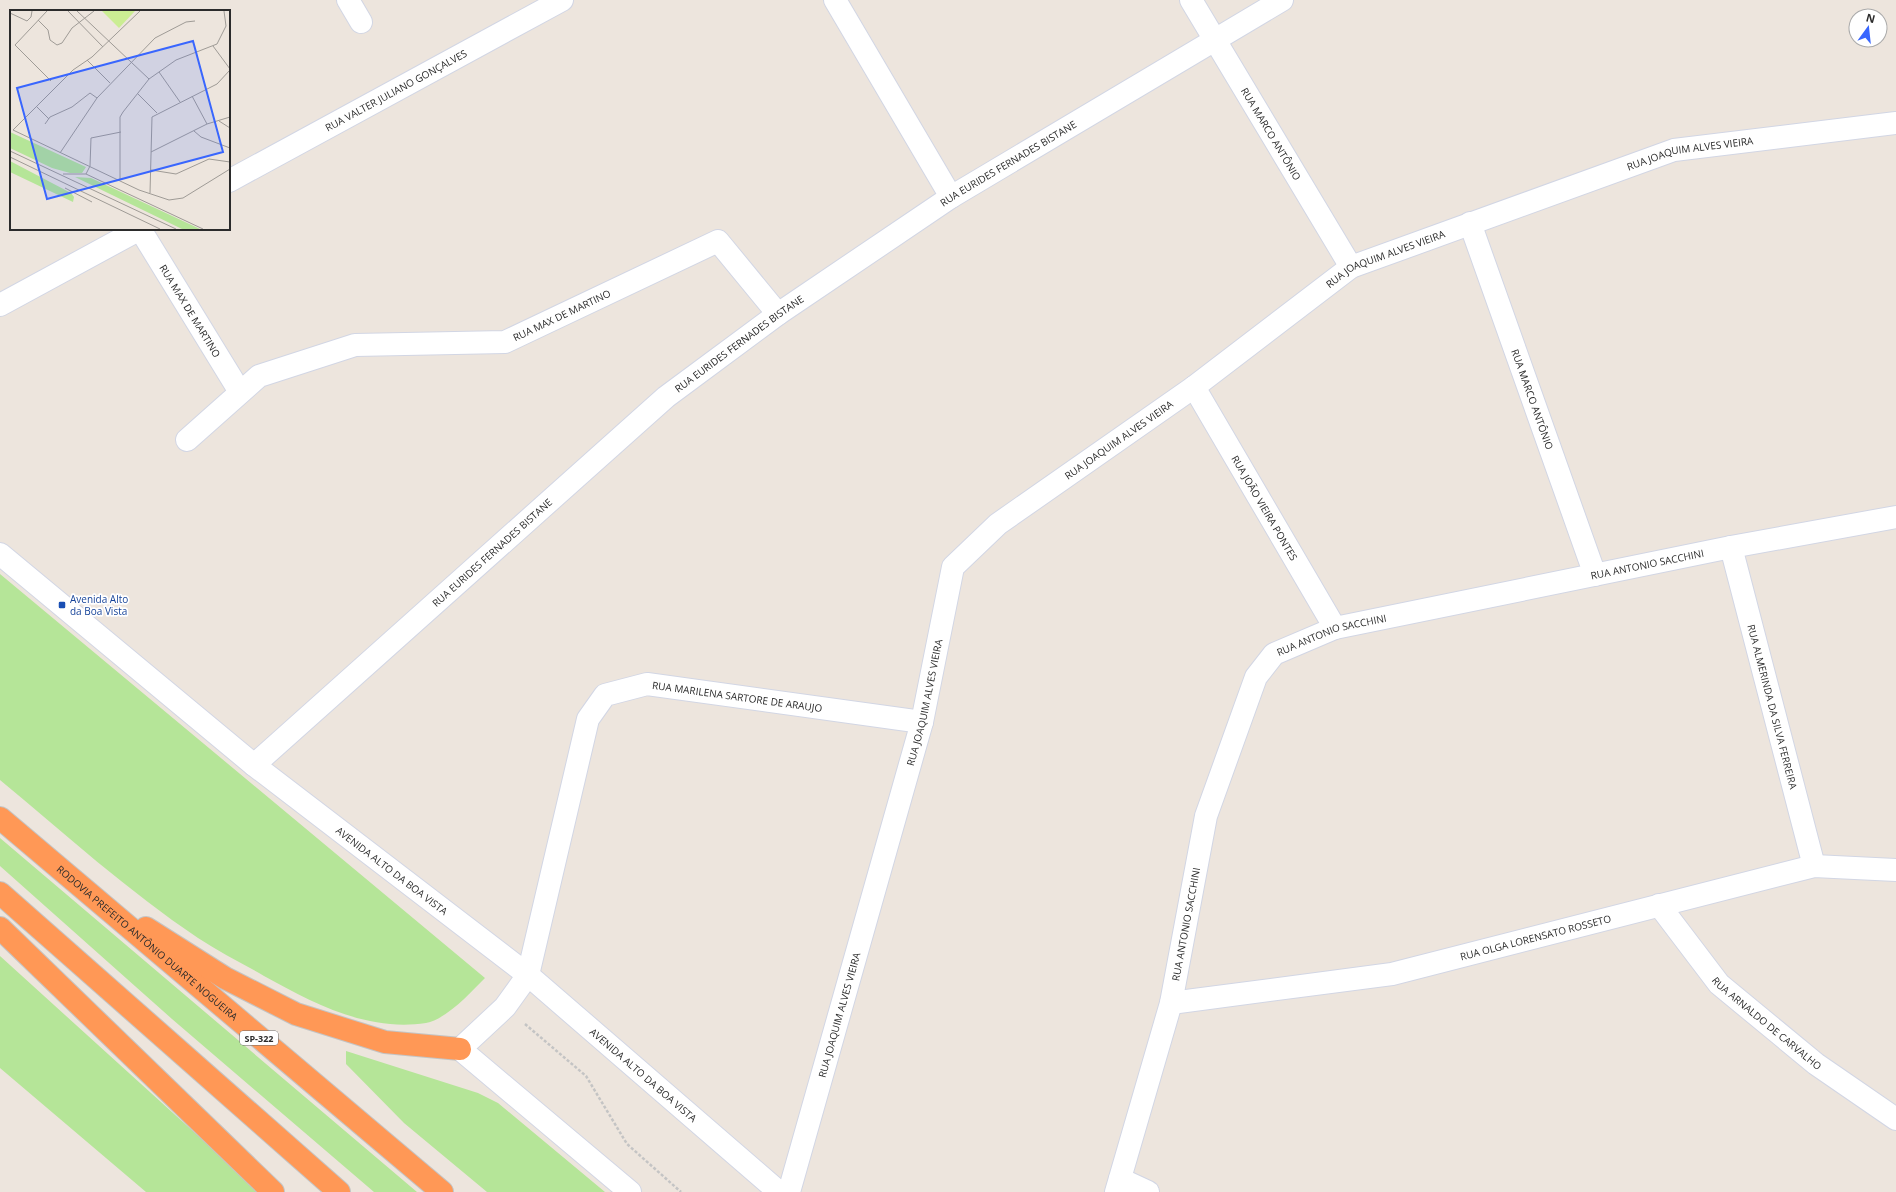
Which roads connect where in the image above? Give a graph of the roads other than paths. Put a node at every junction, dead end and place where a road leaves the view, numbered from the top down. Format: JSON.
{"nodes":[{"id":1,"x":348,"y":0,"type":"edge"},
{"id":2,"x":562,"y":0,"type":"edge"},
{"id":3,"x":835,"y":0,"type":"edge"},
{"id":4,"x":1191,"y":0,"type":"edge"},
{"id":5,"x":1282,"y":0,"type":"edge"},
{"id":6,"x":361,"y":22,"type":"dead end"},
{"id":7,"x":1213,"y":39,"type":"junction"},
{"id":8,"x":1896,"y":124,"type":"edge"},
{"id":9,"x":230,"y":180,"type":"edge"},
{"id":10,"x":951,"y":197,"type":"junction"},
{"id":11,"x":1470,"y":223,"type":"junction"},
{"id":12,"x":138,"y":230,"type":"edge"},
{"id":13,"x":141,"y":230,"type":"edge"},
{"id":14,"x":1351,"y":266,"type":"junction"},
{"id":15,"x":0,"y":305,"type":"edge"},
{"id":16,"x":778,"y":314,"type":"junction"},
{"id":17,"x":1194,"y":387,"type":"junction"},
{"id":18,"x":240,"y":392,"type":"junction"},
{"id":19,"x":187,"y":440,"type":"dead end"},
{"id":20,"x":1896,"y":516,"type":"edge"},
{"id":21,"x":1731,"y":547,"type":"junction"},
{"id":22,"x":0,"y":554,"type":"edge"},
{"id":23,"x":1595,"y":575,"type":"junction"},
{"id":24,"x":1335,"y":628,"type":"junction"},
{"id":25,"x":922,"y":722,"type":"junction"},
{"id":26,"x":254,"y":765,"type":"junction"},
{"id":27,"x":0,"y":818,"type":"edge"},
{"id":28,"x":1814,"y":866,"type":"junction"},
{"id":29,"x":1896,"y":870,"type":"edge"},
{"id":30,"x":77,"y":885,"type":"junction"},
{"id":31,"x":0,"y":893,"type":"edge"},
{"id":32,"x":1659,"y":906,"type":"junction"},
{"id":33,"x":0,"y":928,"type":"edge"},
{"id":34,"x":528,"y":975,"type":"junction"},
{"id":35,"x":1172,"y":1003,"type":"junction"},
{"id":36,"x":460,"y":1049,"type":"junction"},
{"id":37,"x":1896,"y":1119,"type":"edge"},
{"id":38,"x":1118,"y":1186,"type":"edge"},
{"id":39,"x":273,"y":1192,"type":"edge"},
{"id":40,"x":339,"y":1192,"type":"edge"},
{"id":41,"x":442,"y":1192,"type":"edge"},
{"id":42,"x":630,"y":1192,"type":"edge"},
{"id":43,"x":779,"y":1192,"type":"edge"},
{"id":44,"x":789,"y":1192,"type":"edge"},
{"id":45,"x":1148,"y":1192,"type":"edge"}],
"edges":[{"from":1,"to":6,"type":"street"},
{"from":2,"to":9,"type":"street","name":"RUA VALTER JULIANO GONÇALVES"},
{"from":3,"to":10,"type":"street"},
{"from":4,"to":7,"type":"street","name":"RUA MARCO ANTÔNIO"},
{"from":5,"to":7,"type":"street","name":"RUA EURIDES FERNADES BISTANE"},
{"from":7,"to":10,"type":"street","name":"RUA EURIDES FERNADES BISTANE"},
{"from":7,"to":14,"type":"street","name":"RUA MARCO ANTÔNIO"},
{"from":8,"to":11,"type":"street","name":"RUA JOAQUIM ALVES VIEIRA"},
{"from":10,"to":16,"type":"street","name":"RUA EURIDES FERNADES BISTANE"},
{"from":11,"to":14,"type":"street","name":"RUA JOAQUIM ALVES VIEIRA"},
{"from":11,"to":23,"type":"street","name":"RUA MARCO ANTÔNIO"},
{"from":12,"to":15,"type":"street"},
{"from":13,"to":18,"type":"street","name":"RUA MAX DE MARTINO"},
{"from":14,"to":17,"type":"street","name":"RUA JOAQUIM ALVES VIEIRA"},
{"from":16,"to":18,"type":"street","name":"RUA MAX DE MARTINO"},
{"from":16,"to":26,"type":"street","name":"RUA EURIDES FERNADES BISTANE"},
{"from":17,"to":24,"type":"street","name":"RUA JOÃO VIEIRA PONTES"},
{"from":17,"to":25,"type":"street","name":"RUA JOAQUIM ALVES VIEIRA"},
{"from":18,"to":19,"type":"street","name":"RUA MAX DE MARTINO"},
{"from":20,"to":21,"type":"street","name":"RUA ANTONIO SACCHINI"},
{"from":21,"to":23,"type":"street","name":"RUA ANTONIO SACCHINI"},
{"from":21,"to":28,"type":"street","name":"RUA ALMERINDA DA SILVA FERREIRA"},
{"from":22,"to":26,"type":"street","name":"AVENIDA ALTO DA BOA VISTA"},
{"from":23,"to":24,"type":"street","name":"RUA ANTONIO SACCHINI"},
{"from":24,"to":35,"type":"street","name":"RUA ANTONIO SACCHINI"},
{"from":25,"to":34,"type":"street","name":"RUA MARILENA SARTORE DE ARAUJO"},
{"from":25,"to":44,"type":"street","name":"RUA JOAQUIM ALVES VIEIRA"},
{"from":26,"to":34,"type":"street","name":"AVENIDA ALTO DA BOA VISTA"},
{"from":27,"to":30,"type":"highway","name":"RODOVIA PREFEITO ANTÔNIO DUARTE NOGUEIRA","number":"SP-322"},
{"from":28,"to":29,"type":"street","name":"RUA OLGA LORENSATO ROSSETO"},
{"from":28,"to":32,"type":"street","name":"RUA OLGA LORENSATO ROSSETO"},
{"from":30,"to":36,"type":"highway"},
{"from":30,"to":41,"type":"highway","name":"RODOVIA PREFEITO ANTÔNIO DUARTE NOGUEIRA","number":"SP-322"},
{"from":31,"to":40,"type":"highway"},
{"from":32,"to":35,"type":"street","name":"RUA OLGA LORENSATO ROSSETO"},
{"from":32,"to":37,"type":"street","name":"RUA ARNALDO DE CARVALHO"},
{"from":33,"to":39,"type":"highway"},
{"from":34,"to":36,"type":"street"},
{"from":34,"to":43,"type":"street","name":"AVENIDA ALTO DA BOA VISTA"},
{"from":35,"to":38,"type":"street","name":"RUA ANTONIO SACCHINI"},
{"from":36,"to":42,"type":"street"},
{"from":38,"to":45,"type":"street"}]}
